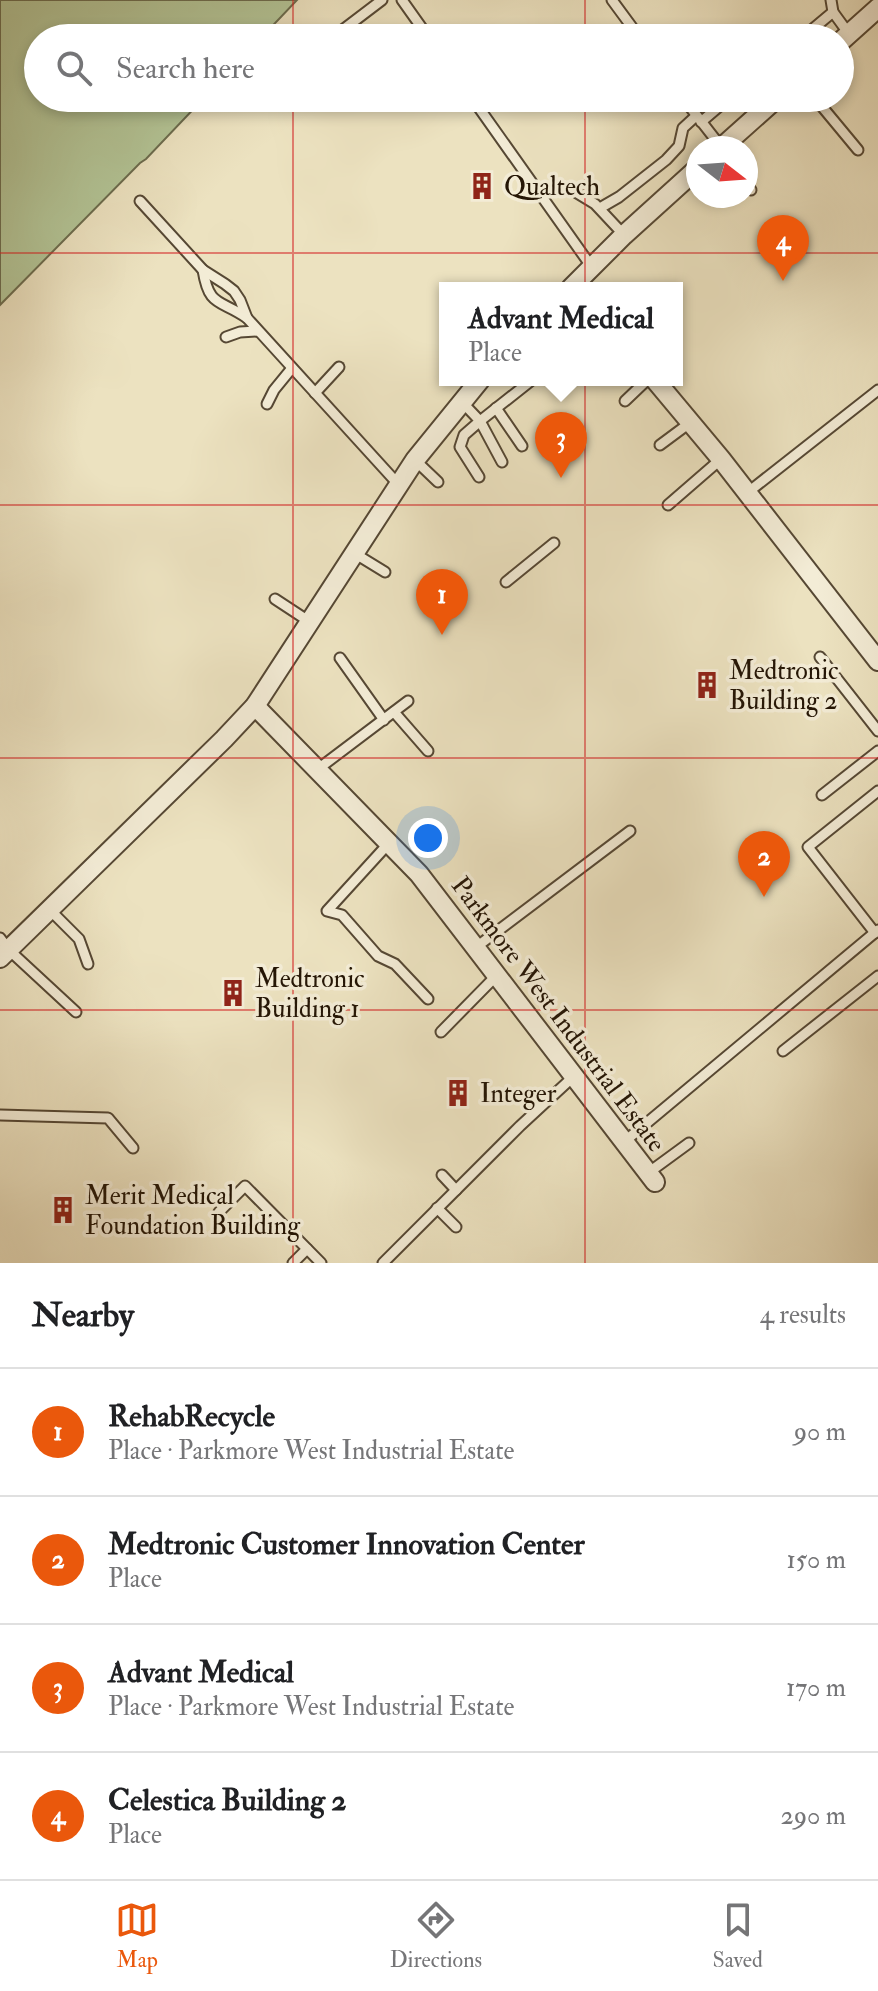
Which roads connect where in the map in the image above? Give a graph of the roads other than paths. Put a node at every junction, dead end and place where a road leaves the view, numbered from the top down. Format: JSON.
{"nodes":[{"id":1,"x":382,"y":0,"type":"edge"},
{"id":2,"x":402,"y":0,"type":"edge"},
{"id":3,"x":612,"y":0,"type":"edge"},
{"id":4,"x":831,"y":0,"type":"edge"},
{"id":5,"x":878,"y":8,"type":"edge"},
{"id":6,"x":833,"y":12,"type":"junction"},
{"id":7,"x":350,"y":24,"type":"edge"},
{"id":8,"x":419,"y":24,"type":"edge"},
{"id":9,"x":630,"y":24,"type":"edge"},
{"id":10,"x":819,"y":24,"type":"edge"},
{"id":11,"x":839,"y":24,"type":"edge"},
{"id":12,"x":854,"y":30,"type":"edge"},
{"id":13,"x":482,"y":112,"type":"edge"},
{"id":14,"x":693,"y":112,"type":"edge"},
{"id":15,"x":708,"y":112,"type":"edge"},
{"id":16,"x":761,"y":112,"type":"edge"},
{"id":17,"x":826,"y":112,"type":"edge"},
{"id":18,"x":698,"y":119,"type":"junction"},
{"id":19,"x":711,"y":136,"type":"edge"},
{"id":20,"x":734,"y":136,"type":"edge"},
{"id":21,"x":858,"y":150,"type":"dead end"},
{"id":22,"x":686,"y":179,"type":"edge"},
{"id":23,"x":572,"y":190,"type":"dead end"},
{"id":24,"x":140,"y":201,"type":"dead end"},
{"id":25,"x":600,"y":208,"type":"junction"},
{"id":26,"x":624,"y":235,"type":"junction"},
{"id":27,"x":591,"y":266,"type":"junction"},
{"id":28,"x":203,"y":270,"type":"junction"},
{"id":29,"x":576,"y":282,"type":"edge"},
{"id":30,"x":247,"y":318,"type":"junction"},
{"id":31,"x":258,"y":331,"type":"junction"},
{"id":32,"x":226,"y":337,"type":"dead end"},
{"id":33,"x":339,"y":367,"type":"dead end"},
{"id":34,"x":292,"y":368,"type":"junction"},
{"id":35,"x":475,"y":386,"type":"edge"},
{"id":36,"x":524,"y":386,"type":"edge"},
{"id":37,"x":641,"y":386,"type":"edge"},
{"id":38,"x":660,"y":386,"type":"edge"},
{"id":39,"x":878,"y":390,"type":"edge"},
{"id":40,"x":315,"y":393,"type":"junction"},
{"id":41,"x":461,"y":401,"type":"junction"},
{"id":42,"x":625,"y":401,"type":"dead end"},
{"id":43,"x":267,"y":404,"type":"dead end"},
{"id":44,"x":496,"y":408,"type":"junction"},
{"id":45,"x":480,"y":421,"type":"junction"},
{"id":46,"x":691,"y":422,"type":"junction"},
{"id":47,"x":660,"y":445,"type":"dead end"},
{"id":48,"x":522,"y":446,"type":"dead end"},
{"id":49,"x":721,"y":459,"type":"junction"},
{"id":50,"x":415,"y":460,"type":"junction"},
{"id":51,"x":502,"y":462,"type":"dead end"},
{"id":52,"x":479,"y":477,"type":"dead end"},
{"id":53,"x":438,"y":482,"type":"dead end"},
{"id":54,"x":398,"y":484,"type":"junction"},
{"id":55,"x":747,"y":493,"type":"junction"},
{"id":56,"x":668,"y":505,"type":"dead end"},
{"id":57,"x":554,"y":543,"type":"dead end"},
{"id":58,"x":354,"y":553,"type":"junction"},
{"id":59,"x":385,"y":572,"type":"dead end"},
{"id":60,"x":506,"y":582,"type":"dead end"},
{"id":61,"x":275,"y":599,"type":"dead end"},
{"id":62,"x":310,"y":622,"type":"junction"},
{"id":63,"x":820,"y":657,"type":"dead end"},
{"id":64,"x":340,"y":658,"type":"dead end"},
{"id":65,"x":878,"y":661,"type":"edge"},
{"id":66,"x":408,"y":701,"type":"dead end"},
{"id":67,"x":255,"y":706,"type":"junction"},
{"id":68,"x":394,"y":712,"type":"junction"},
{"id":69,"x":384,"y":720,"type":"junction"},
{"id":70,"x":878,"y":731,"type":"edge"},
{"id":71,"x":428,"y":751,"type":"dead end"},
{"id":72,"x":878,"y":751,"type":"edge"},
{"id":73,"x":318,"y":769,"type":"junction"},
{"id":74,"x":878,"y":791,"type":"edge"},
{"id":75,"x":822,"y":795,"type":"dead end"},
{"id":76,"x":630,"y":831,"type":"dead end"},
{"id":77,"x":389,"y":842,"type":"junction"},
{"id":78,"x":50,"y":910,"type":"junction"},
{"id":79,"x":877,"y":932,"type":"edge"},
{"id":80,"x":475,"y":948,"type":"junction"},
{"id":81,"x":3,"y":949,"type":"edge"},
{"id":82,"x":88,"y":964,"type":"dead end"},
{"id":83,"x":496,"y":976,"type":"junction"},
{"id":84,"x":878,"y":976,"type":"edge"},
{"id":85,"x":428,"y":999,"type":"dead end"},
{"id":86,"x":76,"y":1012,"type":"dead end"},
{"id":87,"x":441,"y":1032,"type":"dead end"},
{"id":88,"x":783,"y":1051,"type":"dead end"},
{"id":89,"x":573,"y":1077,"type":"junction"},
{"id":90,"x":0,"y":1115,"type":"edge"},
{"id":91,"x":624,"y":1142,"type":"junction"},
{"id":92,"x":689,"y":1143,"type":"dead end"},
{"id":93,"x":133,"y":1148,"type":"dead end"},
{"id":94,"x":442,"y":1175,"type":"dead end"},
{"id":95,"x":651,"y":1178,"type":"joint"},
{"id":96,"x":456,"y":1190,"type":"junction"},
{"id":97,"x":437,"y":1208,"type":"junction"},
{"id":98,"x":219,"y":1212,"type":"dead end"},
{"id":99,"x":456,"y":1227,"type":"dead end"},
{"id":100,"x":307,"y":1249,"type":"junction"},
{"id":101,"x":293,"y":1263,"type":"edge"},
{"id":102,"x":321,"y":1263,"type":"edge"},
{"id":103,"x":383,"y":1263,"type":"edge"}],
"edges":[{"from":1,"to":7,"type":"lane"},
{"from":2,"to":8,"type":"lane"},
{"from":3,"to":9,"type":"lane"},
{"from":4,"to":6,"type":"lane"},
{"from":5,"to":12,"type":"street"},
{"from":6,"to":10,"type":"lane"},
{"from":6,"to":11,"type":"lane"},
{"from":13,"to":27,"type":"lane"},
{"from":14,"to":18,"type":"lane"},
{"from":15,"to":18,"type":"lane"},
{"from":16,"to":20,"type":"street"},
{"from":17,"to":21,"type":"lane"},
{"from":18,"to":19,"type":"lane"},
{"from":18,"to":25,"type":"lane"},
{"from":22,"to":26,"type":"street"},
{"from":23,"to":25,"type":"lane"},
{"from":24,"to":28,"type":"lane"},
{"from":25,"to":26,"type":"lane"},
{"from":26,"to":27,"type":"street"},
{"from":27,"to":29,"type":"street"},
{"from":28,"to":30,"type":"lane"},
{"from":28,"to":30,"type":"lane"},
{"from":30,"to":31,"type":"lane"},
{"from":31,"to":32,"type":"lane"},
{"from":31,"to":34,"type":"lane"},
{"from":33,"to":40,"type":"lane"},
{"from":34,"to":40,"type":"lane"},
{"from":34,"to":43,"type":"lane"},
{"from":35,"to":41,"type":"street"},
{"from":36,"to":44,"type":"lane"},
{"from":37,"to":42,"type":"lane"},
{"from":38,"to":46,"type":"street"},
{"from":39,"to":55,"type":"lane"},
{"from":40,"to":54,"type":"lane"},
{"from":41,"to":45,"type":"lane"},
{"from":41,"to":50,"type":"street"},
{"from":44,"to":45,"type":"lane"},
{"from":44,"to":48,"type":"lane"},
{"from":45,"to":51,"type":"lane"},
{"from":45,"to":52,"type":"lane"},
{"from":46,"to":47,"type":"lane"},
{"from":46,"to":49,"type":"street"},
{"from":49,"to":55,"type":"street"},
{"from":49,"to":56,"type":"lane"},
{"from":50,"to":53,"type":"lane"},
{"from":50,"to":54,"type":"street"},
{"from":54,"to":58,"type":"street"},
{"from":55,"to":65,"type":"street"},
{"from":57,"to":60,"type":"lane"},
{"from":58,"to":59,"type":"lane"},
{"from":58,"to":62,"type":"street"},
{"from":61,"to":62,"type":"lane"},
{"from":62,"to":67,"type":"street"},
{"from":63,"to":70,"type":"lane"},
{"from":64,"to":69,"type":"lane"},
{"from":66,"to":68,"type":"lane"},
{"from":67,"to":73,"type":"street","name":"Parkmore West Industrial Estate"},
{"from":67,"to":78,"type":"street"},
{"from":68,"to":69,"type":"lane"},
{"from":68,"to":71,"type":"lane"},
{"from":69,"to":73,"type":"lane"},
{"from":72,"to":75,"type":"lane"},
{"from":73,"to":77,"type":"street","name":"Parkmore West Industrial Estate"},
{"from":74,"to":79,"type":"lane"},
{"from":76,"to":80,"type":"lane"},
{"from":77,"to":80,"type":"street","name":"Parkmore West Industrial Estate"},
{"from":77,"to":85,"type":"lane"},
{"from":78,"to":81,"type":"street"},
{"from":78,"to":82,"type":"lane"},
{"from":79,"to":91,"type":"lane"},
{"from":80,"to":83,"type":"street","name":"Parkmore West Industrial Estate"},
{"from":81,"to":86,"type":"lane"},
{"from":83,"to":87,"type":"lane"},
{"from":83,"to":89,"type":"street","name":"Parkmore West Industrial Estate"},
{"from":84,"to":88,"type":"lane"},
{"from":89,"to":91,"type":"street","name":"Parkmore West Industrial Estate"},
{"from":89,"to":96,"type":"lane"},
{"from":90,"to":93,"type":"lane"},
{"from":91,"to":95,"type":"street","name":"Parkmore West Industrial Estate"},
{"from":92,"to":95,"type":"lane"},
{"from":94,"to":96,"type":"lane"},
{"from":96,"to":97,"type":"lane"},
{"from":97,"to":99,"type":"lane"},
{"from":97,"to":103,"type":"lane"},
{"from":98,"to":100,"type":"lane"},
{"from":100,"to":101,"type":"lane"},
{"from":100,"to":102,"type":"lane"}]}
